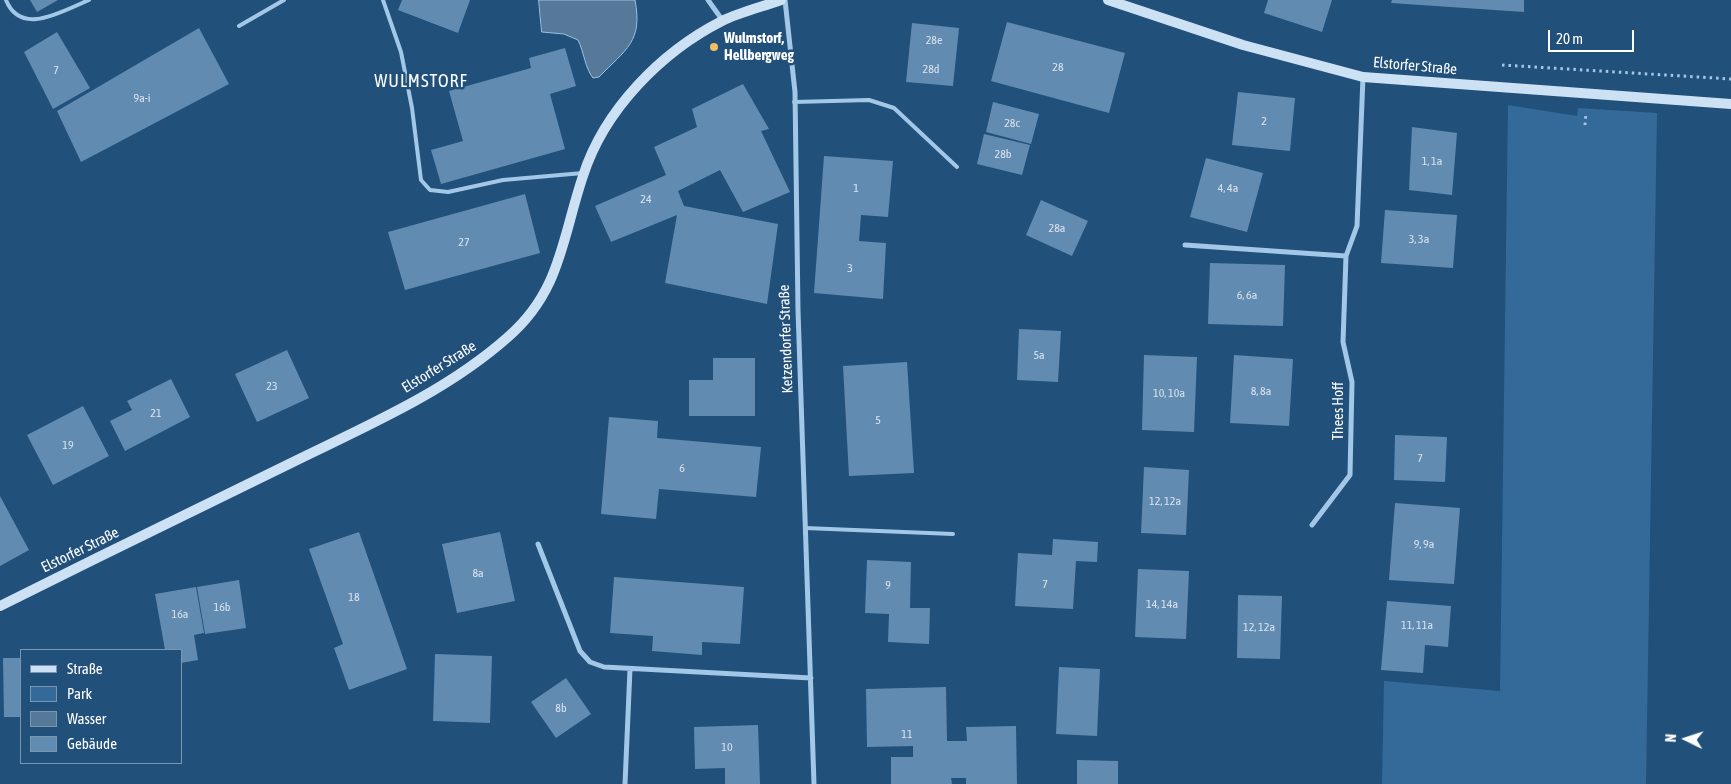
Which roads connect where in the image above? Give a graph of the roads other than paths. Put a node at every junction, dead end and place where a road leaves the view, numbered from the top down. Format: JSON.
{"nodes":[{"id":1,"x":6,"y":0,"type":"edge"},
{"id":2,"x":89,"y":0,"type":"edge"},
{"id":3,"x":284,"y":0,"type":"edge"},
{"id":4,"x":383,"y":0,"type":"edge"},
{"id":5,"x":708,"y":0,"type":"edge"},
{"id":6,"x":781,"y":0,"type":"edge"},
{"id":7,"x":785,"y":0,"type":"edge"},
{"id":8,"x":1108,"y":0,"type":"edge"},
{"id":9,"x":723,"y":21,"type":"junction"},
{"id":10,"x":239,"y":26,"type":"dead end"},
{"id":11,"x":1364,"y":77,"type":"junction"},
{"id":12,"x":794,"y":102,"type":"junction"},
{"id":13,"x":1731,"y":104,"type":"edge"},
{"id":14,"x":956,"y":167,"type":"dead end"},
{"id":15,"x":584,"y":173,"type":"junction"},
{"id":16,"x":1186,"y":245,"type":"dead end"},
{"id":17,"x":1346,"y":256,"type":"junction"},
{"id":18,"x":1312,"y":525,"type":"dead end"},
{"id":19,"x":805,"y":528,"type":"junction"},
{"id":20,"x":953,"y":534,"type":"dead end"},
{"id":21,"x":538,"y":544,"type":"dead end"},
{"id":22,"x":0,"y":606,"type":"edge"},
{"id":23,"x":630,"y":669,"type":"junction"},
{"id":24,"x":811,"y":678,"type":"junction"},
{"id":25,"x":625,"y":784,"type":"edge"},
{"id":26,"x":814,"y":784,"type":"edge"}],
"edges":[{"from":1,"to":2,"type":"lane"},
{"from":3,"to":10,"type":"lane"},
{"from":4,"to":15,"type":"lane"},
{"from":5,"to":9,"type":"street"},
{"from":6,"to":9,"type":"main road","name":"Elstorfer Straße"},
{"from":7,"to":12,"type":"street","name":"Ketzendorfer Straße"},
{"from":8,"to":11,"type":"main road","name":"Elstorfer Straße"},
{"from":9,"to":15,"type":"main road","name":"Elstorfer Straße"},
{"from":11,"to":13,"type":"main road","name":"Elstorfer Straße"},
{"from":11,"to":17,"type":"street","name":"Thees Hoff"},
{"from":12,"to":14,"type":"lane"},
{"from":12,"to":19,"type":"street","name":"Ketzendorfer Straße"},
{"from":15,"to":22,"type":"main road","name":"Elstorfer Straße"},
{"from":16,"to":17,"type":"street"},
{"from":17,"to":18,"type":"street","name":"Thees Hoff"},
{"from":19,"to":20,"type":"lane"},
{"from":19,"to":24,"type":"street","name":"Ketzendorfer Straße"},
{"from":21,"to":23,"type":"street"},
{"from":23,"to":24,"type":"street"},
{"from":23,"to":25,"type":"street"},
{"from":24,"to":26,"type":"street","name":"Ketzendorfer Straße"}]}
